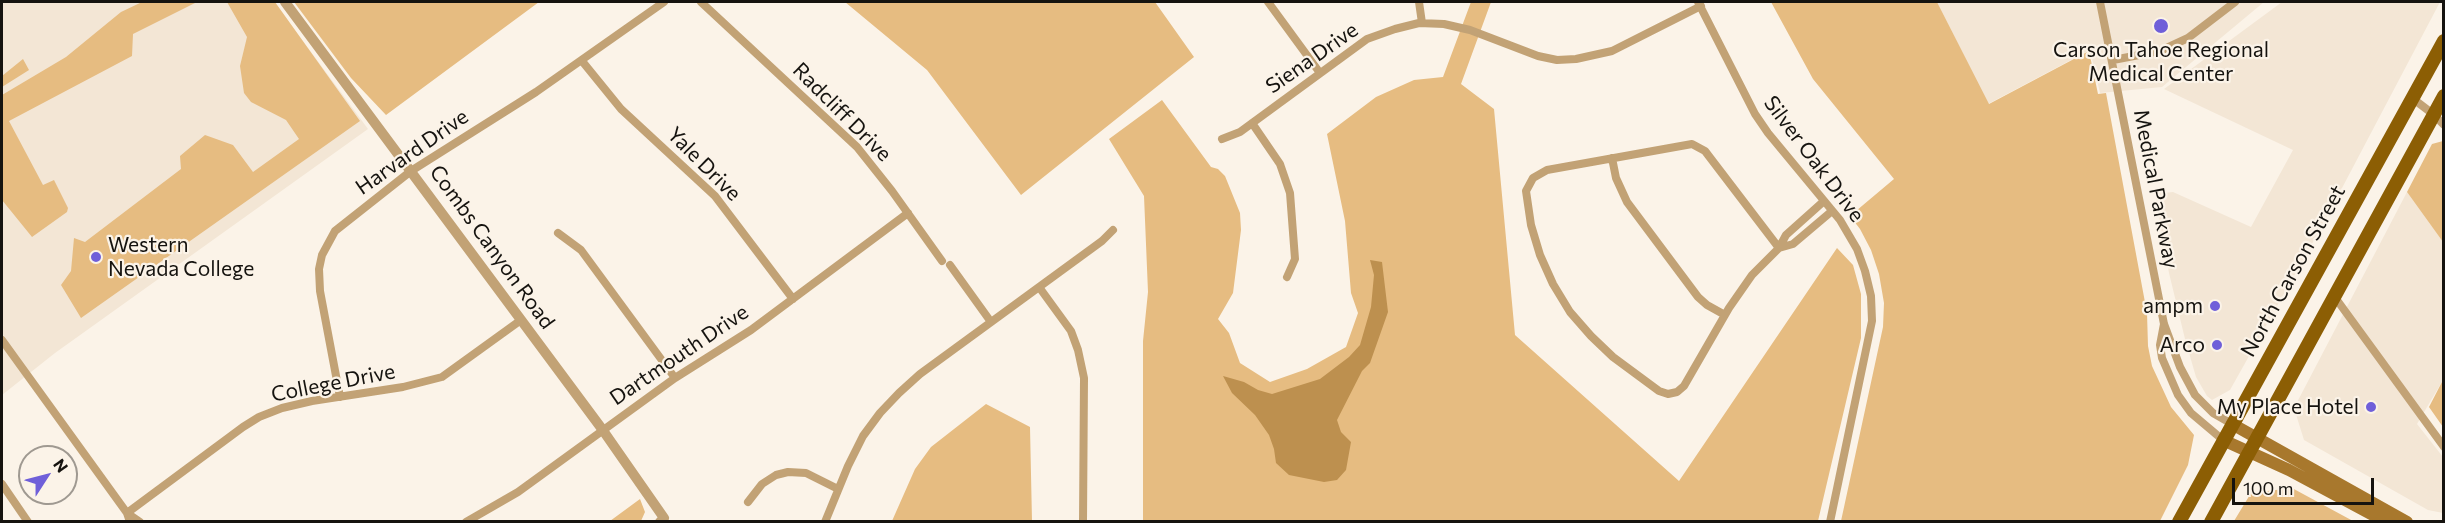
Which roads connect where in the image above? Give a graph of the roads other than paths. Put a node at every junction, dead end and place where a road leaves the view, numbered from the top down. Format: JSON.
{"nodes":[{"id":1,"x":285,"y":2,"type":"edge"},
{"id":2,"x":664,"y":2,"type":"edge"},
{"id":3,"x":701,"y":2,"type":"edge"},
{"id":4,"x":1268,"y":2,"type":"edge"},
{"id":5,"x":1419,"y":2,"type":"edge"},
{"id":6,"x":2100,"y":2,"type":"edge"},
{"id":7,"x":2235,"y":2,"type":"edge"},
{"id":8,"x":1700,"y":4,"type":"edge"},
{"id":9,"x":1422,"y":23,"type":"junction"},
{"id":10,"x":2444,"y":41,"type":"edge"},
{"id":11,"x":2113,"y":60,"type":"junction"},
{"id":12,"x":582,"y":61,"type":"junction"},
{"id":13,"x":1320,"y":73,"type":"junction"},
{"id":14,"x":2444,"y":96,"type":"edge"},
{"id":15,"x":2412,"y":98,"type":"junction"},
{"id":16,"x":2433,"y":114,"type":"junction"},
{"id":17,"x":1252,"y":123,"type":"junction"},
{"id":18,"x":2444,"y":125,"type":"edge"},
{"id":19,"x":1222,"y":139,"type":"dead end"},
{"id":20,"x":1612,"y":158,"type":"junction"},
{"id":21,"x":411,"y":171,"type":"junction"},
{"id":22,"x":1824,"y":201,"type":"junction"},
{"id":23,"x":1832,"y":211,"type":"junction"},
{"id":24,"x":908,"y":213,"type":"junction"},
{"id":25,"x":1113,"y":230,"type":"dead end"},
{"id":26,"x":558,"y":233,"type":"dead end"},
{"id":27,"x":1779,"y":248,"type":"junction"},
{"id":28,"x":1287,"y":277,"type":"dead end"},
{"id":29,"x":1039,"y":287,"type":"junction"},
{"id":30,"x":2334,"y":296,"type":"junction"},
{"id":31,"x":793,"y":299,"type":"junction"},
{"id":32,"x":1725,"y":315,"type":"junction"},
{"id":33,"x":521,"y":320,"type":"junction"},
{"id":34,"x":991,"y":322,"type":"junction"},
{"id":35,"x":2164,"y":324,"type":"junction"},
{"id":36,"x":2,"y":340,"type":"edge"},
{"id":37,"x":675,"y":378,"type":"junction"},
{"id":38,"x":340,"y":397,"type":"junction"},
{"id":39,"x":2232,"y":424,"type":"junction"},
{"id":40,"x":602,"y":429,"type":"junction"},
{"id":41,"x":2256,"y":437,"type":"junction"},
{"id":42,"x":2223,"y":440,"type":"junction"},
{"id":43,"x":2444,"y":447,"type":"edge"},
{"id":44,"x":2248,"y":452,"type":"junction"},
{"id":45,"x":2,"y":484,"type":"edge"},
{"id":46,"x":838,"y":489,"type":"junction"},
{"id":47,"x":748,"y":502,"type":"dead end"},
{"id":48,"x":128,"y":517,"type":"edge"},
{"id":49,"x":664,"y":520,"type":"edge"},
{"id":50,"x":28,"y":522,"type":"edge"},
{"id":51,"x":140,"y":522,"type":"edge"},
{"id":52,"x":466,"y":522,"type":"edge"},
{"id":53,"x":825,"y":522,"type":"edge"},
{"id":54,"x":1083,"y":522,"type":"edge"},
{"id":55,"x":1830,"y":522,"type":"edge"},
{"id":56,"x":2179,"y":522,"type":"edge"},
{"id":57,"x":2211,"y":522,"type":"edge"},
{"id":58,"x":2386,"y":522,"type":"edge"},
{"id":59,"x":2407,"y":522,"type":"edge"}],
"edges":[{"from":1,"to":21,"type":"street","name":"Combs Canyon Road"},
{"from":2,"to":12,"type":"street","name":"Harvard Drive"},
{"from":3,"to":24,"type":"street","name":"Radcliff Drive"},
{"from":4,"to":13,"type":"street"},
{"from":5,"to":9,"type":"street"},
{"from":6,"to":11,"type":"street","name":"Medical Parkway"},
{"from":7,"to":11,"type":"street"},
{"from":8,"to":9,"type":"street","name":"Siena Drive"},
{"from":8,"to":22,"type":"street","name":"Silver Oak Drive"},
{"from":9,"to":13,"type":"street","name":"Siena Drive"},
{"from":10,"to":15,"type":"main road","name":"North Carson Street"},
{"from":11,"to":35,"type":"street","name":"Medical Parkway"},
{"from":12,"to":21,"type":"street","name":"Harvard Drive"},
{"from":12,"to":31,"type":"street","name":"Yale Drive"},
{"from":13,"to":17,"type":"street","name":"Siena Drive"},
{"from":14,"to":16,"type":"main road"},
{"from":15,"to":16,"type":"street"},
{"from":15,"to":39,"type":"main road","name":"North Carson Street"},
{"from":16,"to":18,"type":"street"},
{"from":16,"to":30,"type":"main road"},
{"from":17,"to":19,"type":"street","name":"Siena Drive"},
{"from":17,"to":28,"type":"street"},
{"from":20,"to":27,"type":"street"},
{"from":20,"to":32,"type":"street"},
{"from":20,"to":32,"type":"street"},
{"from":21,"to":33,"type":"street","name":"Combs Canyon Road"},
{"from":21,"to":38,"type":"street","name":"Harvard Drive"},
{"from":22,"to":23,"type":"street","name":"Silver Oak Drive"},
{"from":22,"to":27,"type":"street"},
{"from":23,"to":27,"type":"street"},
{"from":23,"to":55,"type":"street","name":"Silver Oak Drive"},
{"from":24,"to":31,"type":"street","name":"Dartmouth Drive"},
{"from":24,"to":34,"type":"street","name":"Radcliff Drive"},
{"from":25,"to":29,"type":"street"},
{"from":26,"to":37,"type":"street"},
{"from":27,"to":32,"type":"street"},
{"from":29,"to":34,"type":"street"},
{"from":29,"to":54,"type":"street"},
{"from":30,"to":41,"type":"main road"},
{"from":30,"to":43,"type":"street"},
{"from":31,"to":37,"type":"street","name":"Dartmouth Drive"},
{"from":33,"to":38,"type":"street","name":"College Drive"},
{"from":33,"to":40,"type":"street","name":"Combs Canyon Road"},
{"from":34,"to":46,"type":"street"},
{"from":35,"to":39,"type":"street","name":"Medical Parkway"},
{"from":35,"to":42,"type":"street","name":"Medical Parkway"},
{"from":36,"to":48,"type":"street"},
{"from":37,"to":40,"type":"street","name":"Dartmouth Drive"},
{"from":38,"to":48,"type":"street","name":"College Drive"},
{"from":39,"to":41,"type":"main road"},
{"from":39,"to":42,"type":"main road","name":"North Carson Street"},
{"from":40,"to":49,"type":"street","name":"Combs Canyon Road"},
{"from":40,"to":52,"type":"street","name":"Dartmouth Drive"},
{"from":41,"to":44,"type":"main road"},
{"from":41,"to":59,"type":"main road"},
{"from":42,"to":44,"type":"main road"},
{"from":42,"to":56,"type":"main road","name":"North Carson Street"},
{"from":44,"to":57,"type":"main road"},
{"from":44,"to":58,"type":"main road"},
{"from":45,"to":50,"type":"street"},
{"from":46,"to":47,"type":"street"},
{"from":46,"to":53,"type":"street"},
{"from":48,"to":51,"type":"street"}]}
